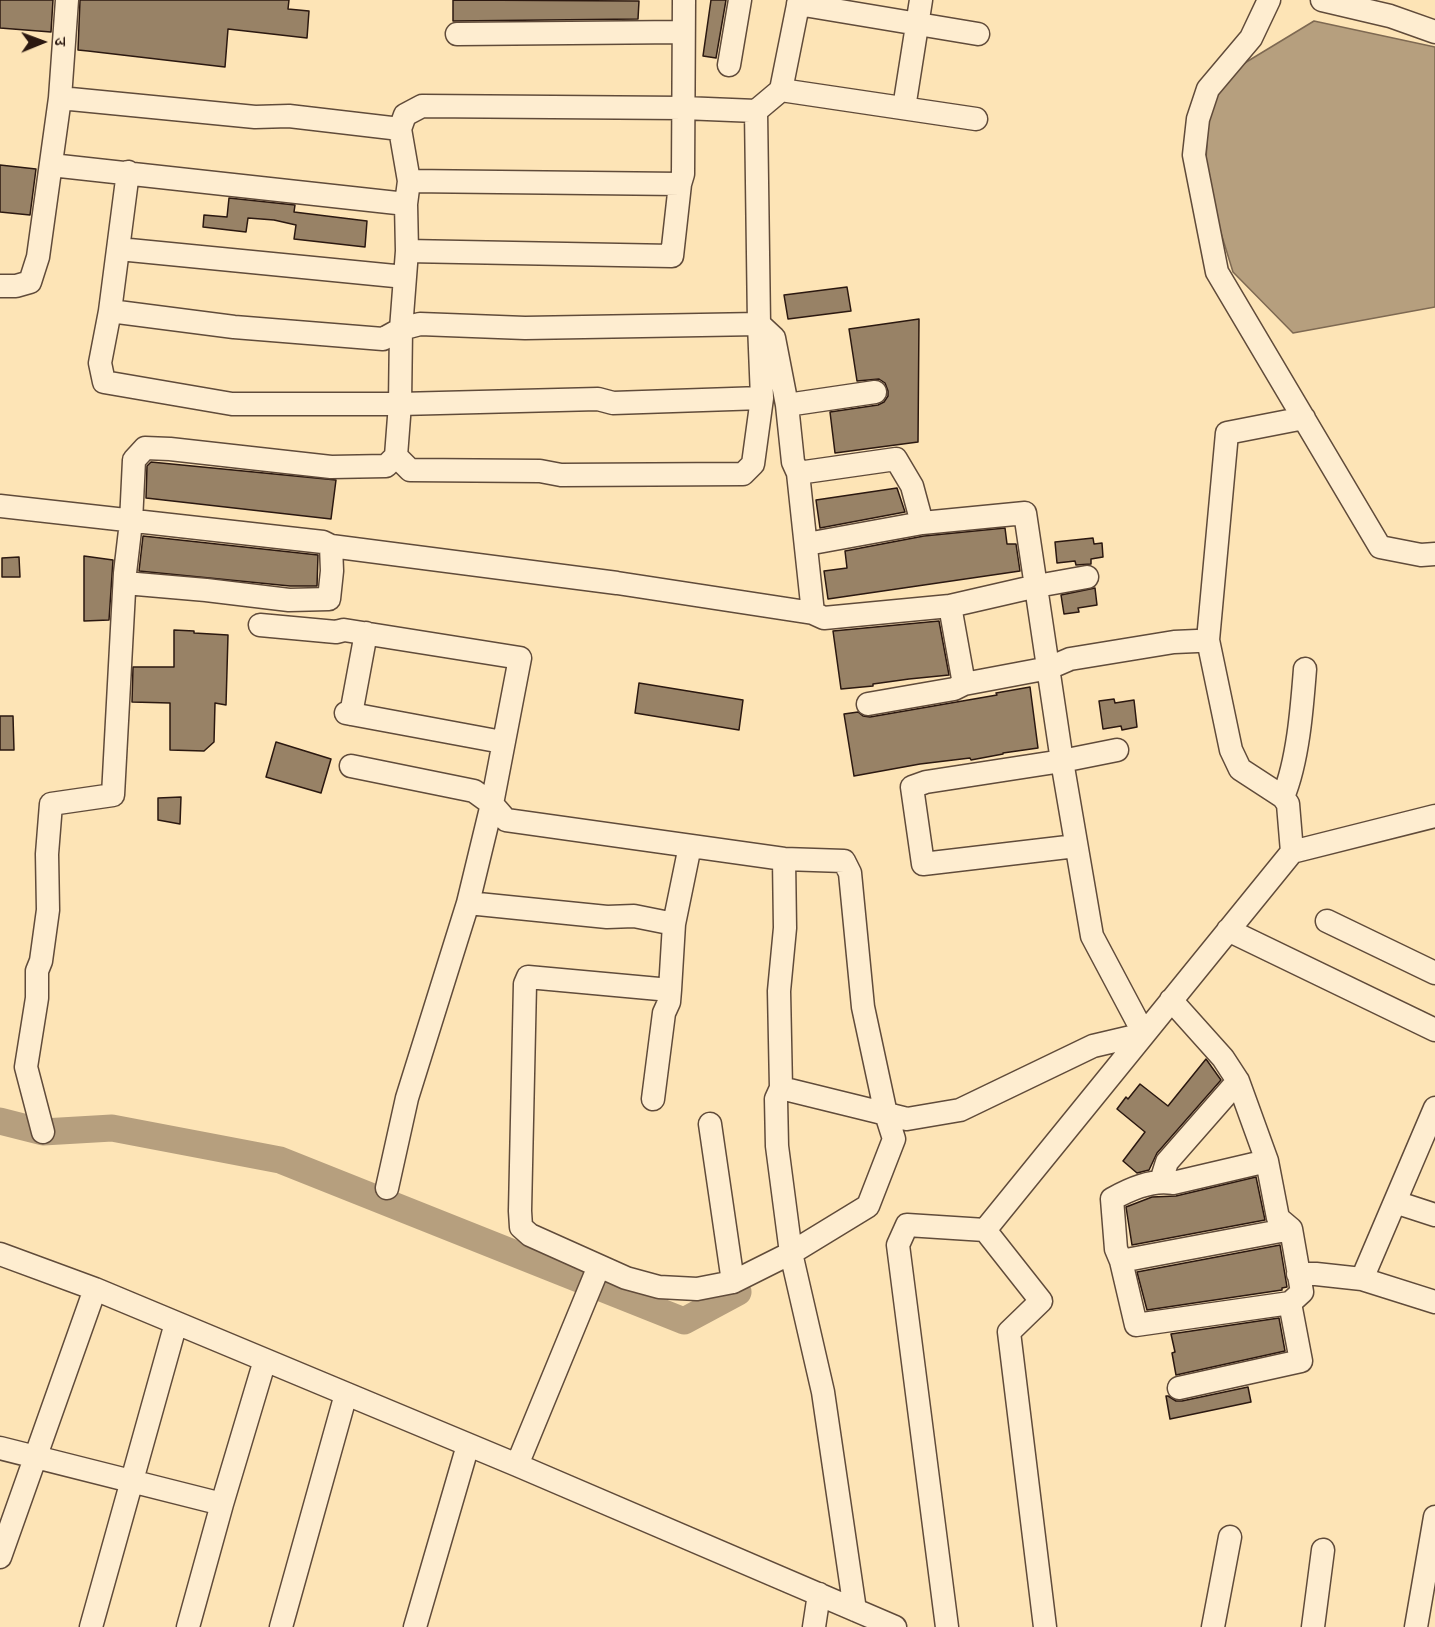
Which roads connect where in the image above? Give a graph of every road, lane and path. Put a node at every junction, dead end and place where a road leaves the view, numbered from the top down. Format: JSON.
{"nodes":[{"id":1,"x":67,"y":0,"type":"edge"},
{"id":2,"x":684,"y":0,"type":"edge"},
{"id":3,"x":740,"y":0,"type":"edge"},
{"id":4,"x":921,"y":0,"type":"edge"},
{"id":5,"x":1269,"y":0,"type":"edge"},
{"id":6,"x":1322,"y":0,"type":"edge"},
{"id":7,"x":799,"y":2,"type":"edge"},
{"id":8,"x":917,"y":24,"type":"junction"},
{"id":9,"x":683,"y":32,"type":"junction"},
{"id":10,"x":1435,"y":32,"type":"edge"},
{"id":11,"x":457,"y":34,"type":"dead end"},
{"id":12,"x":978,"y":34,"type":"dead end"},
{"id":13,"x":729,"y":65,"type":"dead end"},
{"id":14,"x":781,"y":90,"type":"junction"},
{"id":15,"x":60,"y":98,"type":"junction"},
{"id":16,"x":683,"y":108,"type":"junction"},
{"id":17,"x":904,"y":108,"type":"junction"},
{"id":18,"x":756,"y":111,"type":"junction"},
{"id":19,"x":976,"y":118,"type":"dead end"},
{"id":20,"x":400,"y":129,"type":"junction"},
{"id":21,"x":51,"y":165,"type":"junction"},
{"id":22,"x":128,"y":172,"type":"junction"},
{"id":23,"x":680,"y":184,"type":"junction"},
{"id":24,"x":407,"y":192,"type":"junction"},
{"id":25,"x":119,"y":249,"type":"junction"},
{"id":26,"x":407,"y":251,"type":"junction"},
{"id":27,"x":405,"y":277,"type":"junction"},
{"id":28,"x":0,"y":286,"type":"edge"},
{"id":29,"x":110,"y":311,"type":"junction"},
{"id":30,"x":759,"y":324,"type":"junction"},
{"id":31,"x":401,"y":329,"type":"junction"},
{"id":32,"x":875,"y":392,"type":"dead end"},
{"id":33,"x":762,"y":398,"type":"junction"},
{"id":34,"x":400,"y":404,"type":"junction"},
{"id":35,"x":787,"y":405,"type":"junction"},
{"id":36,"x":1304,"y":418,"type":"junction"},
{"id":37,"x":396,"y":456,"type":"junction"},
{"id":38,"x":798,"y":473,"type":"junction"},
{"id":39,"x":0,"y":506,"type":"edge"},
{"id":40,"x":131,"y":522,"type":"junction"},
{"id":41,"x":922,"y":523,"type":"junction"},
{"id":42,"x":807,"y":544,"type":"junction"},
{"id":43,"x":331,"y":546,"type":"junction"},
{"id":44,"x":1435,"y":554,"type":"edge"},
{"id":45,"x":1087,"y":577,"type":"dead end"},
{"id":46,"x":125,"y":583,"type":"junction"},
{"id":47,"x":1037,"y":586,"type":"junction"},
{"id":48,"x":950,"y":606,"type":"junction"},
{"id":49,"x":813,"y":613,"type":"junction"},
{"id":50,"x":260,"y":625,"type":"dead end"},
{"id":51,"x":366,"y":633,"type":"junction"},
{"id":52,"x":1197,"y":641,"type":"dead end"},
{"id":53,"x":1049,"y":668,"type":"junction"},
{"id":54,"x":1305,"y":669,"type":"dead end"},
{"id":55,"x":964,"y":684,"type":"junction"},
{"id":56,"x":868,"y":704,"type":"dead end"},
{"id":57,"x":502,"y":742,"type":"junction"},
{"id":58,"x":1117,"y":750,"type":"dead end"},
{"id":59,"x":1062,"y":761,"type":"junction"},
{"id":60,"x":351,"y":766,"type":"dead end"},
{"id":61,"x":1283,"y":796,"type":"junction"},
{"id":62,"x":492,"y":804,"type":"junction"},
{"id":63,"x":1434,"y":823,"type":"edge"},
{"id":64,"x":690,"y":846,"type":"junction"},
{"id":65,"x":1076,"y":846,"type":"junction"},
{"id":66,"x":1292,"y":852,"type":"junction"},
{"id":67,"x":784,"y":859,"type":"junction"},
{"id":68,"x":468,"y":903,"type":"junction"},
{"id":69,"x":1327,"y":921,"type":"dead end"},
{"id":70,"x":674,"y":924,"type":"junction"},
{"id":71,"x":1228,"y":930,"type":"junction"},
{"id":72,"x":1435,"y":974,"type":"edge"},
{"id":73,"x":670,"y":990,"type":"junction"},
{"id":74,"x":1171,"y":1000,"type":"junction"},
{"id":75,"x":1435,"y":1030,"type":"edge"},
{"id":76,"x":1144,"y":1034,"type":"junction"},
{"id":77,"x":1238,"y":1081,"type":"junction"},
{"id":78,"x":780,"y":1088,"type":"junction"},
{"id":79,"x":653,"y":1099,"type":"dead end"},
{"id":80,"x":886,"y":1114,"type":"junction"},
{"id":81,"x":1434,"y":1116,"type":"edge"},
{"id":82,"x":710,"y":1124,"type":"dead end"},
{"id":83,"x":43,"y":1132,"type":"dead end"},
{"id":84,"x":1268,"y":1161,"type":"junction"},
{"id":85,"x":1161,"y":1181,"type":"junction"},
{"id":86,"x":387,"y":1188,"type":"dead end"},
{"id":87,"x":1395,"y":1202,"type":"junction"},
{"id":88,"x":1435,"y":1215,"type":"edge"},
{"id":89,"x":1291,"y":1229,"type":"junction"},
{"id":90,"x":985,"y":1230,"type":"junction"},
{"id":91,"x":791,"y":1253,"type":"junction"},
{"id":92,"x":0,"y":1254,"type":"edge"},
{"id":93,"x":1121,"y":1261,"type":"junction"},
{"id":94,"x":599,"y":1266,"type":"junction"},
{"id":95,"x":1298,"y":1274,"type":"junction"},
{"id":96,"x":1362,"y":1279,"type":"junction"},
{"id":97,"x":733,"y":1281,"type":"junction"},
{"id":98,"x":95,"y":1289,"type":"junction"},
{"id":99,"x":1435,"y":1302,"type":"edge"},
{"id":100,"x":1290,"y":1303,"type":"junction"},
{"id":101,"x":176,"y":1323,"type":"junction"},
{"id":102,"x":265,"y":1360,"type":"junction"},
{"id":103,"x":1179,"y":1388,"type":"dead end"},
{"id":104,"x":346,"y":1394,"type":"junction"},
{"id":105,"x":468,"y":1444,"type":"junction"},
{"id":106,"x":0,"y":1448,"type":"edge"},
{"id":107,"x":34,"y":1458,"type":"junction"},
{"id":108,"x":517,"y":1465,"type":"junction"},
{"id":109,"x":131,"y":1482,"type":"junction"},
{"id":110,"x":222,"y":1504,"type":"junction"},
{"id":111,"x":1435,"y":1518,"type":"edge"},
{"id":112,"x":1230,"y":1537,"type":"dead end"},
{"id":113,"x":1323,"y":1550,"type":"dead end"},
{"id":114,"x":0,"y":1557,"type":"edge"},
{"id":115,"x":819,"y":1594,"type":"junction"},
{"id":116,"x":855,"y":1610,"type":"junction"},
{"id":117,"x":91,"y":1627,"type":"edge"},
{"id":118,"x":188,"y":1627,"type":"edge"},
{"id":119,"x":281,"y":1627,"type":"edge"},
{"id":120,"x":415,"y":1627,"type":"edge"},
{"id":121,"x":814,"y":1627,"type":"edge"},
{"id":122,"x":895,"y":1627,"type":"edge"},
{"id":123,"x":947,"y":1627,"type":"edge"},
{"id":124,"x":1045,"y":1627,"type":"edge"},
{"id":125,"x":1213,"y":1627,"type":"edge"},
{"id":126,"x":1312,"y":1627,"type":"edge"},
{"id":127,"x":1416,"y":1627,"type":"edge"}],
"edges":[{"from":1,"to":15,"type":"street"},
{"from":2,"to":9,"type":"street"},
{"from":3,"to":13,"type":"street"},
{"from":4,"to":8,"type":"street"},
{"from":5,"to":36,"type":"street"},
{"from":6,"to":10,"type":"street"},
{"from":7,"to":8,"type":"street"},
{"from":7,"to":14,"type":"street"},
{"from":8,"to":12,"type":"street"},
{"from":8,"to":17,"type":"street"},
{"from":9,"to":11,"type":"street"},
{"from":9,"to":16,"type":"street"},
{"from":14,"to":17,"type":"street"},
{"from":14,"to":18,"type":"street"},
{"from":15,"to":20,"type":"street"},
{"from":15,"to":21,"type":"street"},
{"from":16,"to":18,"type":"street"},
{"from":16,"to":20,"type":"street"},
{"from":16,"to":23,"type":"street"},
{"from":17,"to":19,"type":"street"},
{"from":18,"to":30,"type":"street"},
{"from":20,"to":24,"type":"street"},
{"from":21,"to":22,"type":"street"},
{"from":21,"to":28,"type":"street"},
{"from":22,"to":24,"type":"street"},
{"from":22,"to":25,"type":"street"},
{"from":23,"to":24,"type":"street"},
{"from":23,"to":26,"type":"street"},
{"from":24,"to":26,"type":"street"},
{"from":25,"to":27,"type":"street"},
{"from":25,"to":29,"type":"street"},
{"from":26,"to":27,"type":"street"},
{"from":27,"to":31,"type":"street"},
{"from":29,"to":31,"type":"street"},
{"from":29,"to":34,"type":"street"},
{"from":30,"to":31,"type":"street"},
{"from":30,"to":33,"type":"street"},
{"from":30,"to":35,"type":"street"},
{"from":31,"to":34,"type":"street"},
{"from":32,"to":35,"type":"street"},
{"from":33,"to":34,"type":"street"},
{"from":33,"to":37,"type":"street"},
{"from":34,"to":37,"type":"street"},
{"from":35,"to":38,"type":"street"},
{"from":36,"to":44,"type":"street"},
{"from":36,"to":61,"type":"street"},
{"from":37,"to":40,"type":"street"},
{"from":38,"to":41,"type":"street"},
{"from":38,"to":42,"type":"street"},
{"from":39,"to":40,"type":"street"},
{"from":40,"to":43,"type":"street"},
{"from":40,"to":46,"type":"street"},
{"from":41,"to":42,"type":"street"},
{"from":41,"to":47,"type":"street"},
{"from":42,"to":49,"type":"street"},
{"from":43,"to":46,"type":"street"},
{"from":43,"to":49,"type":"street"},
{"from":45,"to":47,"type":"street"},
{"from":46,"to":83,"type":"street"},
{"from":47,"to":48,"type":"street"},
{"from":47,"to":53,"type":"street"},
{"from":48,"to":49,"type":"street"},
{"from":48,"to":55,"type":"street"},
{"from":50,"to":51,"type":"street"},
{"from":51,"to":57,"type":"street"},
{"from":51,"to":57,"type":"street"},
{"from":52,"to":53,"type":"street"},
{"from":53,"to":55,"type":"street"},
{"from":53,"to":59,"type":"street"},
{"from":54,"to":61,"type":"street"},
{"from":55,"to":56,"type":"street"},
{"from":57,"to":62,"type":"street"},
{"from":58,"to":59,"type":"street"},
{"from":59,"to":65,"type":"street"},
{"from":59,"to":65,"type":"street"},
{"from":60,"to":62,"type":"street"},
{"from":61,"to":66,"type":"street"},
{"from":62,"to":64,"type":"street"},
{"from":62,"to":68,"type":"street"},
{"from":63,"to":66,"type":"street"},
{"from":64,"to":67,"type":"street"},
{"from":64,"to":70,"type":"street"},
{"from":65,"to":76,"type":"street"},
{"from":66,"to":71,"type":"street"},
{"from":67,"to":78,"type":"street"},
{"from":67,"to":80,"type":"street"},
{"from":68,"to":70,"type":"street"},
{"from":68,"to":86,"type":"street"},
{"from":69,"to":72,"type":"street"},
{"from":70,"to":73,"type":"street"},
{"from":71,"to":74,"type":"street"},
{"from":71,"to":75,"type":"street"},
{"from":73,"to":79,"type":"street"},
{"from":73,"to":94,"type":"street"},
{"from":74,"to":76,"type":"street"},
{"from":74,"to":77,"type":"street"},
{"from":76,"to":80,"type":"street"},
{"from":76,"to":90,"type":"street"},
{"from":77,"to":84,"type":"street"},
{"from":77,"to":85,"type":"street"},
{"from":78,"to":80,"type":"street"},
{"from":78,"to":91,"type":"street"},
{"from":80,"to":91,"type":"street"},
{"from":81,"to":87,"type":"street"},
{"from":82,"to":97,"type":"street"},
{"from":84,"to":85,"type":"street"},
{"from":84,"to":89,"type":"street"},
{"from":85,"to":93,"type":"street"},
{"from":87,"to":88,"type":"street"},
{"from":87,"to":96,"type":"street"},
{"from":89,"to":93,"type":"street"},
{"from":89,"to":95,"type":"street"},
{"from":90,"to":123,"type":"street"},
{"from":90,"to":124,"type":"street"},
{"from":91,"to":97,"type":"street"},
{"from":91,"to":116,"type":"street"},
{"from":92,"to":98,"type":"street"},
{"from":93,"to":100,"type":"street"},
{"from":94,"to":97,"type":"street"},
{"from":94,"to":108,"type":"street"},
{"from":95,"to":96,"type":"street"},
{"from":95,"to":100,"type":"street"},
{"from":96,"to":99,"type":"street"},
{"from":98,"to":101,"type":"street"},
{"from":98,"to":107,"type":"street"},
{"from":100,"to":103,"type":"street"},
{"from":101,"to":102,"type":"street"},
{"from":101,"to":109,"type":"street"},
{"from":102,"to":104,"type":"street"},
{"from":102,"to":110,"type":"street"},
{"from":104,"to":105,"type":"street"},
{"from":104,"to":119,"type":"street"},
{"from":105,"to":108,"type":"street"},
{"from":105,"to":120,"type":"street"},
{"from":106,"to":107,"type":"street"},
{"from":107,"to":109,"type":"street"},
{"from":107,"to":114,"type":"street"},
{"from":108,"to":115,"type":"street"},
{"from":109,"to":110,"type":"street"},
{"from":109,"to":117,"type":"street"},
{"from":110,"to":118,"type":"street"},
{"from":111,"to":127,"type":"street"},
{"from":112,"to":125,"type":"street"},
{"from":113,"to":126,"type":"street"},
{"from":115,"to":116,"type":"street"},
{"from":115,"to":121,"type":"street"},
{"from":116,"to":122,"type":"street"}]}
